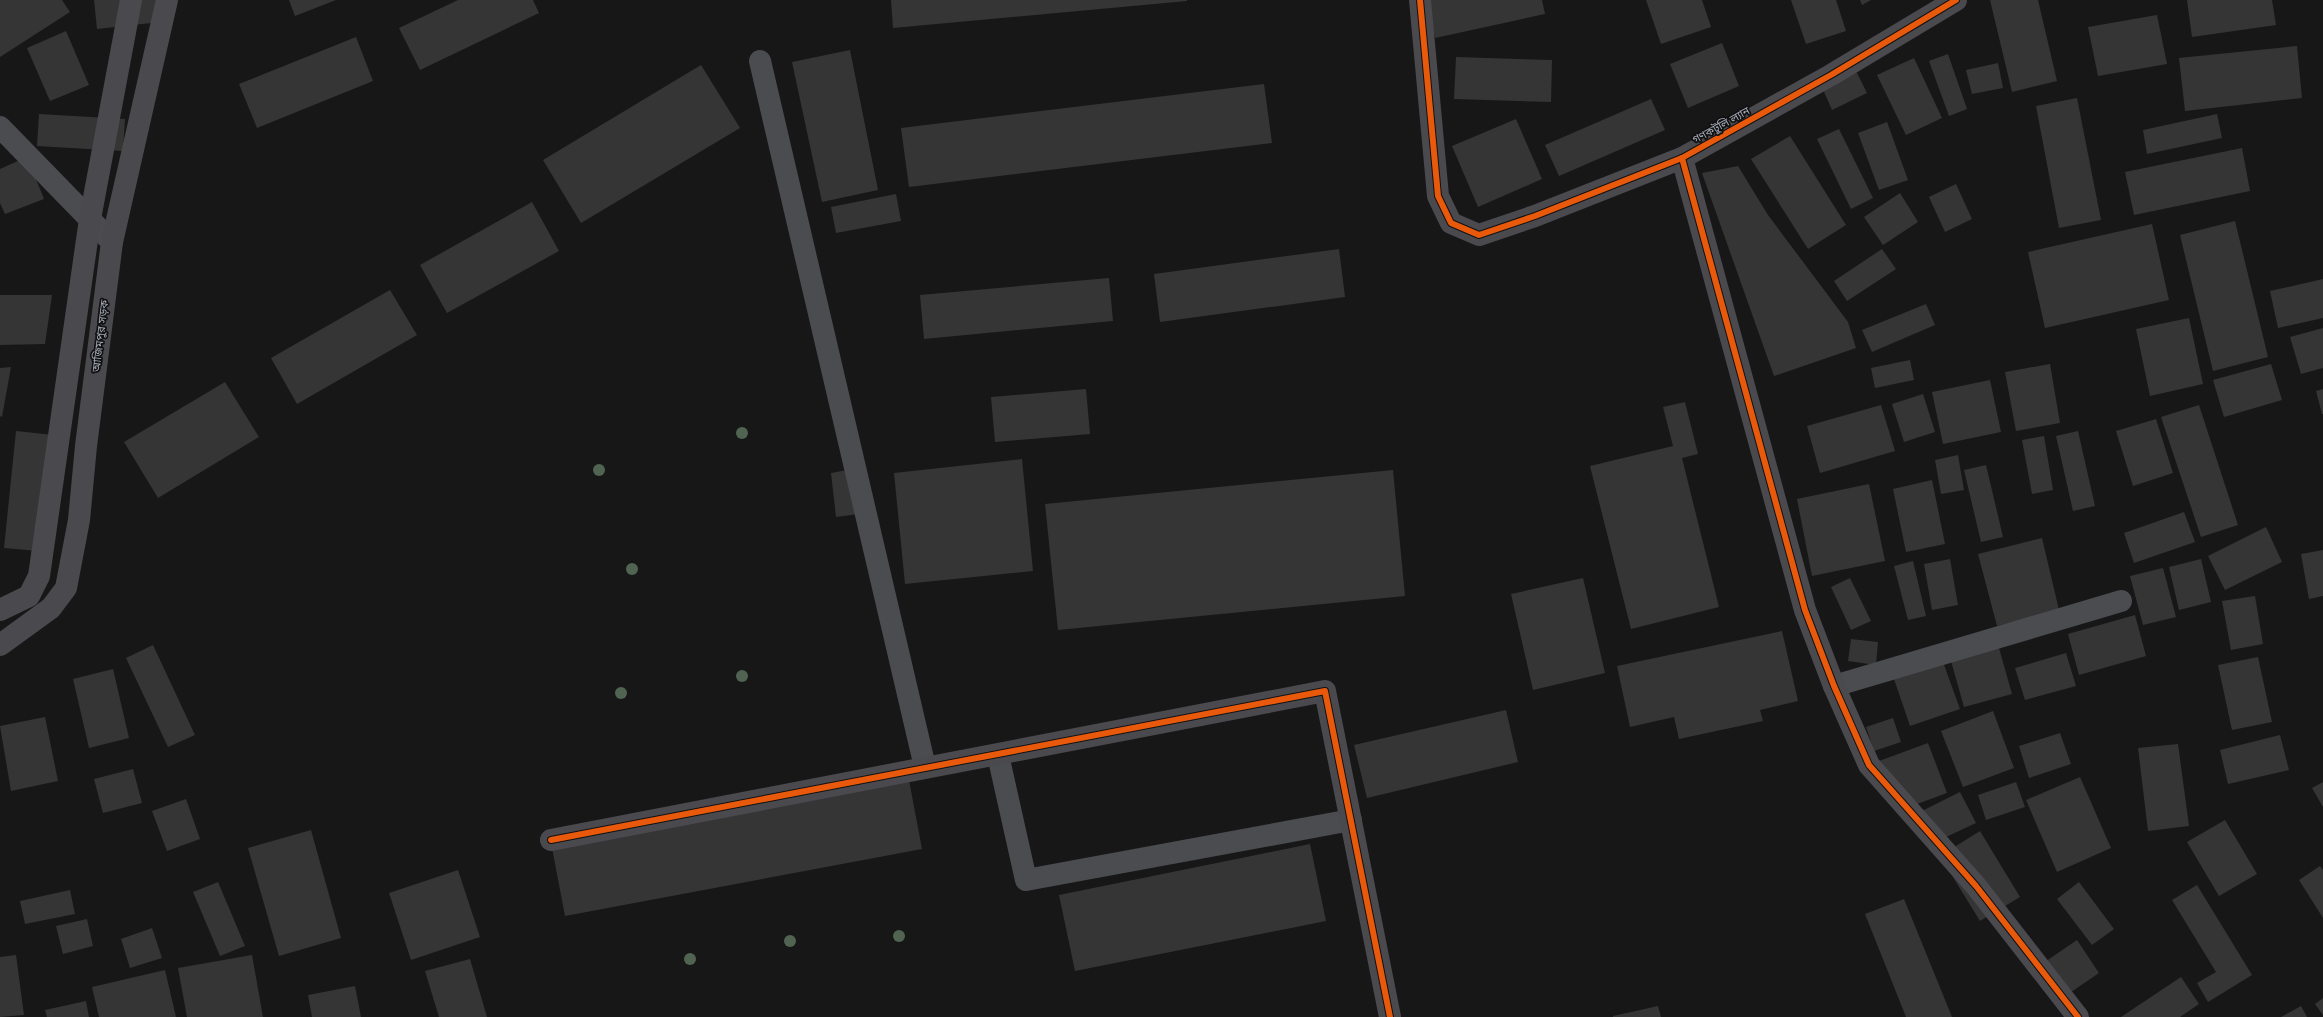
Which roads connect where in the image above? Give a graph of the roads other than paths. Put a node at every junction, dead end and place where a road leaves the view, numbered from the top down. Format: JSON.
{"nodes":[{"id":1,"x":131,"y":0,"type":"edge"},
{"id":2,"x":167,"y":0,"type":"edge"},
{"id":3,"x":1420,"y":0,"type":"edge"},
{"id":4,"x":1956,"y":0,"type":"edge"},
{"id":5,"x":760,"y":61,"type":"dead end"},
{"id":6,"x":0,"y":127,"type":"edge"},
{"id":7,"x":1682,"y":158,"type":"junction"},
{"id":8,"x":90,"y":219,"type":"junction"},
{"id":9,"x":112,"y":242,"type":"junction"},
{"id":10,"x":2121,"y":601,"type":"dead end"},
{"id":11,"x":0,"y":610,"type":"edge"},
{"id":12,"x":0,"y":645,"type":"edge"},
{"id":13,"x":1834,"y":686,"type":"junction"},
{"id":14,"x":998,"y":755,"type":"junction"},
{"id":15,"x":926,"y":767,"type":"junction"},
{"id":16,"x":1351,"y":820,"type":"junction"},
{"id":17,"x":551,"y":840,"type":"dead end"},
{"id":18,"x":1390,"y":1017,"type":"edge"},
{"id":19,"x":2078,"y":1017,"type":"edge"}],
"edges":[{"from":1,"to":8,"type":"street"},
{"from":2,"to":9,"type":"street","name":"আজিমপুর সড়ক"},
{"from":3,"to":7,"type":"street","name":"গণকটুলি ল্যান"},
{"from":4,"to":7,"type":"street","name":"গণকটুলি ল্যান"},
{"from":5,"to":15,"type":"street"},
{"from":6,"to":8,"type":"street"},
{"from":7,"to":13,"type":"street"},
{"from":8,"to":9,"type":"street"},
{"from":8,"to":11,"type":"street"},
{"from":9,"to":12,"type":"street","name":"আজিমপুর সড়ক"},
{"from":10,"to":13,"type":"street"},
{"from":13,"to":19,"type":"street"},
{"from":14,"to":15,"type":"street"},
{"from":14,"to":16,"type":"street"},
{"from":14,"to":16,"type":"street"},
{"from":15,"to":17,"type":"street"},
{"from":16,"to":18,"type":"street"}]}
